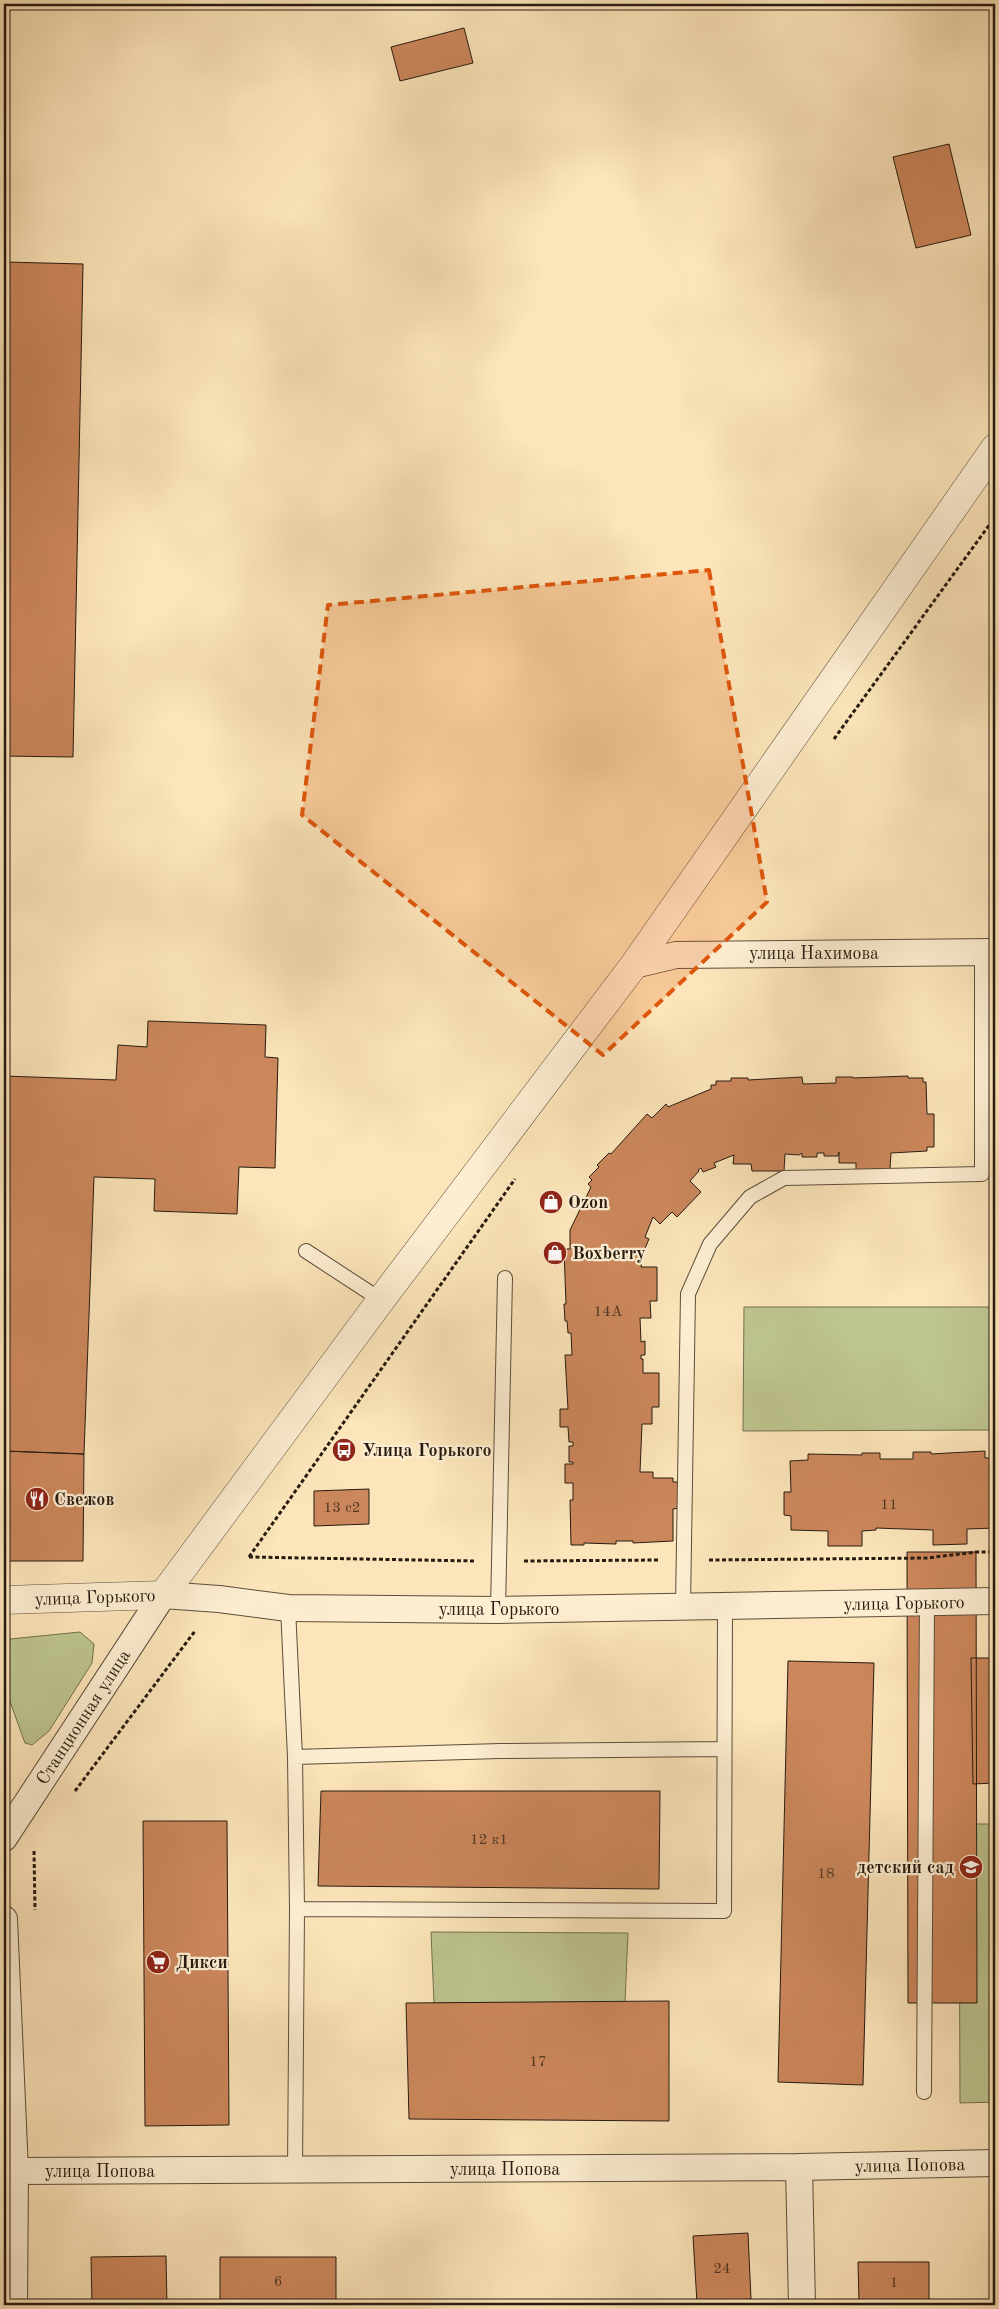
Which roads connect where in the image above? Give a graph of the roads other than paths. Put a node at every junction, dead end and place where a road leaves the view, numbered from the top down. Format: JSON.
{"nodes":[{"id":1,"x":995,"y":448,"type":"edge"},
{"id":2,"x":989,"y":952,"type":"edge"},
{"id":3,"x":634,"y":964,"type":"junction"},
{"id":4,"x":306,"y":1251,"type":"dead end"},
{"id":5,"x":506,"y":1278,"type":"dead end"},
{"id":6,"x":381,"y":1300,"type":"junction"},
{"id":7,"x":163,"y":1595,"type":"junction"},
{"id":8,"x":4,"y":1600,"type":"edge"},
{"id":9,"x":995,"y":1601,"type":"edge"},
{"id":10,"x":927,"y":1602,"type":"junction"},
{"id":11,"x":683,"y":1606,"type":"junction"},
{"id":12,"x":725,"y":1606,"type":"junction"},
{"id":13,"x":288,"y":1608,"type":"junction"},
{"id":14,"x":498,"y":1610,"type":"junction"},
{"id":15,"x":723,"y":1749,"type":"junction"},
{"id":16,"x":295,"y":1757,"type":"junction"},
{"id":17,"x":4,"y":1838,"type":"edge"},
{"id":18,"x":297,"y":1909,"type":"junction"},
{"id":19,"x":4,"y":1919,"type":"edge"},
{"id":20,"x":924,"y":2092,"type":"dead end"},
{"id":21,"x":995,"y":2164,"type":"edge"},
{"id":22,"x":798,"y":2167,"type":"junction"},
{"id":23,"x":295,"y":2170,"type":"junction"},
{"id":24,"x":15,"y":2171,"type":"junction"},
{"id":25,"x":14,"y":2305,"type":"edge"},
{"id":26,"x":802,"y":2305,"type":"edge"}],
"edges":[{"from":1,"to":3,"type":"street"},
{"from":2,"to":3,"type":"street","name":"улица Нахимова"},
{"from":2,"to":11,"type":"lane"},
{"from":3,"to":6,"type":"street"},
{"from":4,"to":6,"type":"lane"},
{"from":5,"to":14,"type":"lane"},
{"from":6,"to":7,"type":"street"},
{"from":7,"to":8,"type":"street","name":"улица Горького"},
{"from":7,"to":13,"type":"street","name":"улица Горького"},
{"from":7,"to":17,"type":"street","name":"Станционная улица"},
{"from":9,"to":10,"type":"street","name":"улица Горького"},
{"from":10,"to":12,"type":"street","name":"улица Горького"},
{"from":10,"to":20,"type":"lane"},
{"from":11,"to":12,"type":"street","name":"улица Горького"},
{"from":11,"to":14,"type":"street","name":"улица Горького"},
{"from":12,"to":15,"type":"lane"},
{"from":13,"to":14,"type":"street","name":"улица Горького"},
{"from":13,"to":16,"type":"lane"},
{"from":15,"to":16,"type":"lane"},
{"from":15,"to":18,"type":"lane"},
{"from":16,"to":18,"type":"lane"},
{"from":18,"to":23,"type":"lane"},
{"from":19,"to":24,"type":"street"},
{"from":21,"to":22,"type":"street","name":"улица Попова"},
{"from":22,"to":23,"type":"street","name":"улица Попова"},
{"from":22,"to":26,"type":"street"},
{"from":23,"to":24,"type":"street","name":"улица Попова"},
{"from":24,"to":25,"type":"street"}]}
